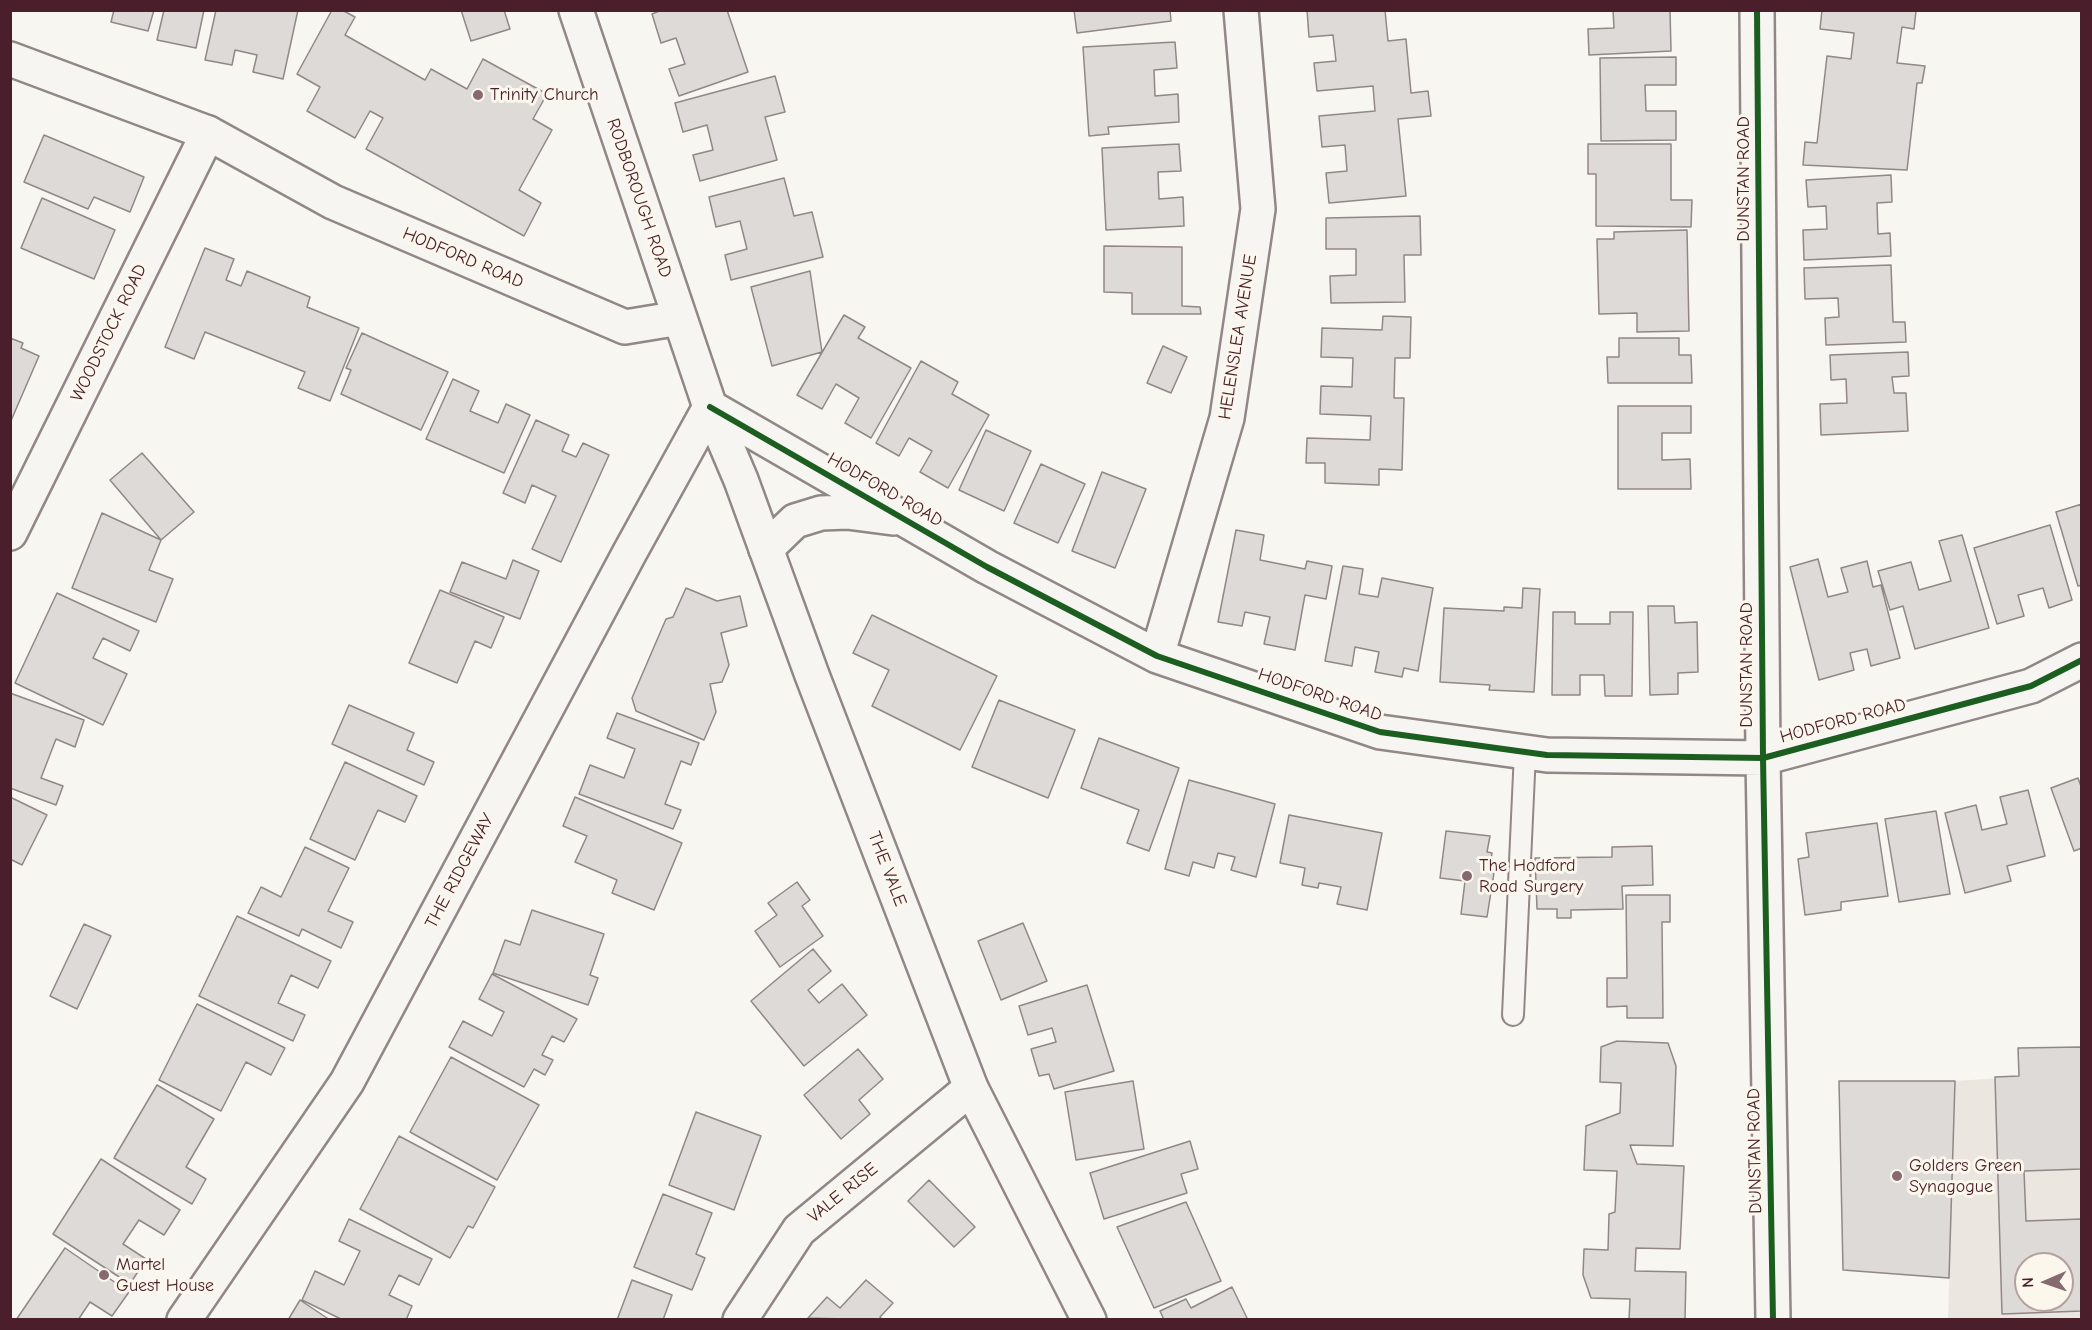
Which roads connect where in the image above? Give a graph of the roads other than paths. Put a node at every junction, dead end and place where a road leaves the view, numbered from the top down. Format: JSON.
{"nodes":[{"id":1,"x":576,"y":10,"type":"edge"},
{"id":2,"x":1241,"y":10,"type":"edge"},
{"id":3,"x":1757,"y":10,"type":"edge"},
{"id":4,"x":10,"y":58,"type":"edge"},
{"id":5,"x":208,"y":133,"type":"junction"},
{"id":6,"x":680,"y":318,"type":"junction"},
{"id":7,"x":710,"y":407,"type":"junction"},
{"id":8,"x":907,"y":520,"type":"junction"},
{"id":9,"x":10,"y":533,"type":"edge"},
{"id":10,"x":766,"y":549,"type":"junction"},
{"id":11,"x":1157,"y":656,"type":"junction"},
{"id":12,"x":2082,"y":660,"type":"edge"},
{"id":13,"x":1525,"y":752,"type":"junction"},
{"id":14,"x":1763,"y":758,"type":"junction"},
{"id":15,"x":1513,"y":1015,"type":"dead end"},
{"id":16,"x":971,"y":1088,"type":"junction"},
{"id":17,"x":184,"y":1320,"type":"edge"},
{"id":18,"x":740,"y":1320,"type":"edge"},
{"id":19,"x":1089,"y":1320,"type":"edge"},
{"id":20,"x":1773,"y":1320,"type":"edge"}],
"edges":[{"from":1,"to":6,"type":"street","name":"RODBOROUGH ROAD"},
{"from":2,"to":11,"type":"street","name":"HELENSLEA AVENUE"},
{"from":3,"to":14,"type":"street","name":"DUNSTAN ROAD"},
{"from":4,"to":5,"type":"street","name":"HODFORD ROAD"},
{"from":5,"to":6,"type":"street","name":"HODFORD ROAD"},
{"from":5,"to":9,"type":"street","name":"WOODSTOCK ROAD"},
{"from":6,"to":7,"type":"street"},
{"from":7,"to":8,"type":"street","name":"HODFORD ROAD"},
{"from":7,"to":10,"type":"street","name":"THE VALE"},
{"from":7,"to":17,"type":"street","name":"THE RIDGEWAY"},
{"from":8,"to":10,"type":"street"},
{"from":8,"to":11,"type":"street","name":"HODFORD ROAD"},
{"from":10,"to":16,"type":"street","name":"THE VALE"},
{"from":11,"to":13,"type":"street","name":"HODFORD ROAD"},
{"from":12,"to":14,"type":"street","name":"HODFORD ROAD"},
{"from":13,"to":14,"type":"street","name":"HODFORD ROAD"},
{"from":13,"to":15,"type":"lane"},
{"from":14,"to":20,"type":"street","name":"DUNSTAN ROAD"},
{"from":16,"to":18,"type":"street","name":"VALE RISE"},
{"from":16,"to":19,"type":"street","name":"THE VALE"}]}
